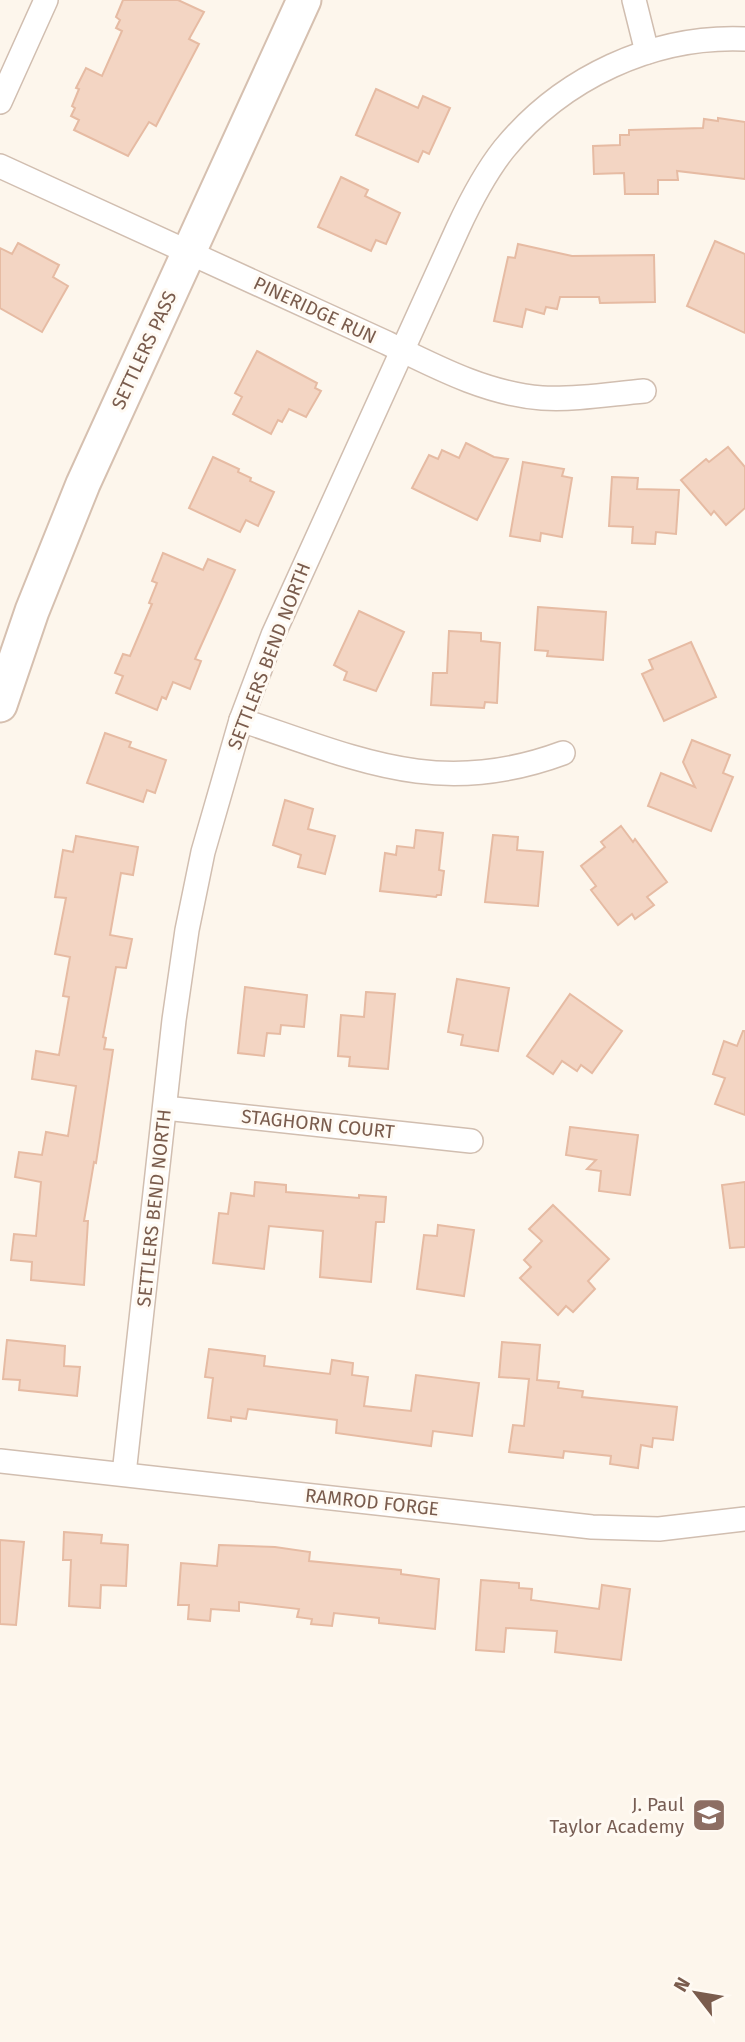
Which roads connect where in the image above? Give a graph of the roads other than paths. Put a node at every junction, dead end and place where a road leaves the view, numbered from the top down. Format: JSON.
{"nodes":[{"id":1,"x":46,"y":0,"type":"edge"},
{"id":2,"x":304,"y":0,"type":"edge"},
{"id":3,"x":634,"y":0,"type":"edge"},
{"id":4,"x":745,"y":39,"type":"edge"},
{"id":5,"x":647,"y":52,"type":"junction"},
{"id":6,"x":0,"y":102,"type":"edge"},
{"id":7,"x":0,"y":166,"type":"edge"},
{"id":8,"x":189,"y":252,"type":"junction"},
{"id":9,"x":402,"y":350,"type":"junction"},
{"id":10,"x":644,"y":391,"type":"dead end"},
{"id":11,"x":0,"y":705,"type":"edge"},
{"id":12,"x":241,"y":720,"type":"junction"},
{"id":13,"x":563,"y":753,"type":"dead end"},
{"id":14,"x":164,"y":1108,"type":"junction"},
{"id":15,"x":471,"y":1141,"type":"dead end"},
{"id":16,"x":0,"y":1461,"type":"edge"},
{"id":17,"x":124,"y":1474,"type":"junction"},
{"id":18,"x":745,"y":1519,"type":"edge"}],
"edges":[{"from":1,"to":6,"type":"street"},
{"from":2,"to":8,"type":"street","name":"SETTLERS PASS"},
{"from":3,"to":5,"type":"street"},
{"from":4,"to":5,"type":"street","name":"SETTLERS BEND NORTH"},
{"from":5,"to":9,"type":"street","name":"SETTLERS BEND NORTH"},
{"from":7,"to":8,"type":"street","name":"PINERIDGE RUN"},
{"from":8,"to":9,"type":"street","name":"PINERIDGE RUN"},
{"from":8,"to":11,"type":"street","name":"SETTLERS PASS"},
{"from":9,"to":10,"type":"street","name":"PINERIDGE RUN"},
{"from":9,"to":12,"type":"street","name":"SETTLERS BEND NORTH"},
{"from":12,"to":13,"type":"street"},
{"from":12,"to":14,"type":"street","name":"SETTLERS BEND NORTH"},
{"from":14,"to":15,"type":"street","name":"STAGHORN COURT"},
{"from":14,"to":17,"type":"street","name":"SETTLERS BEND NORTH"},
{"from":16,"to":17,"type":"street","name":"RAMROD FORGE"},
{"from":17,"to":18,"type":"street","name":"RAMROD FORGE"}]}
